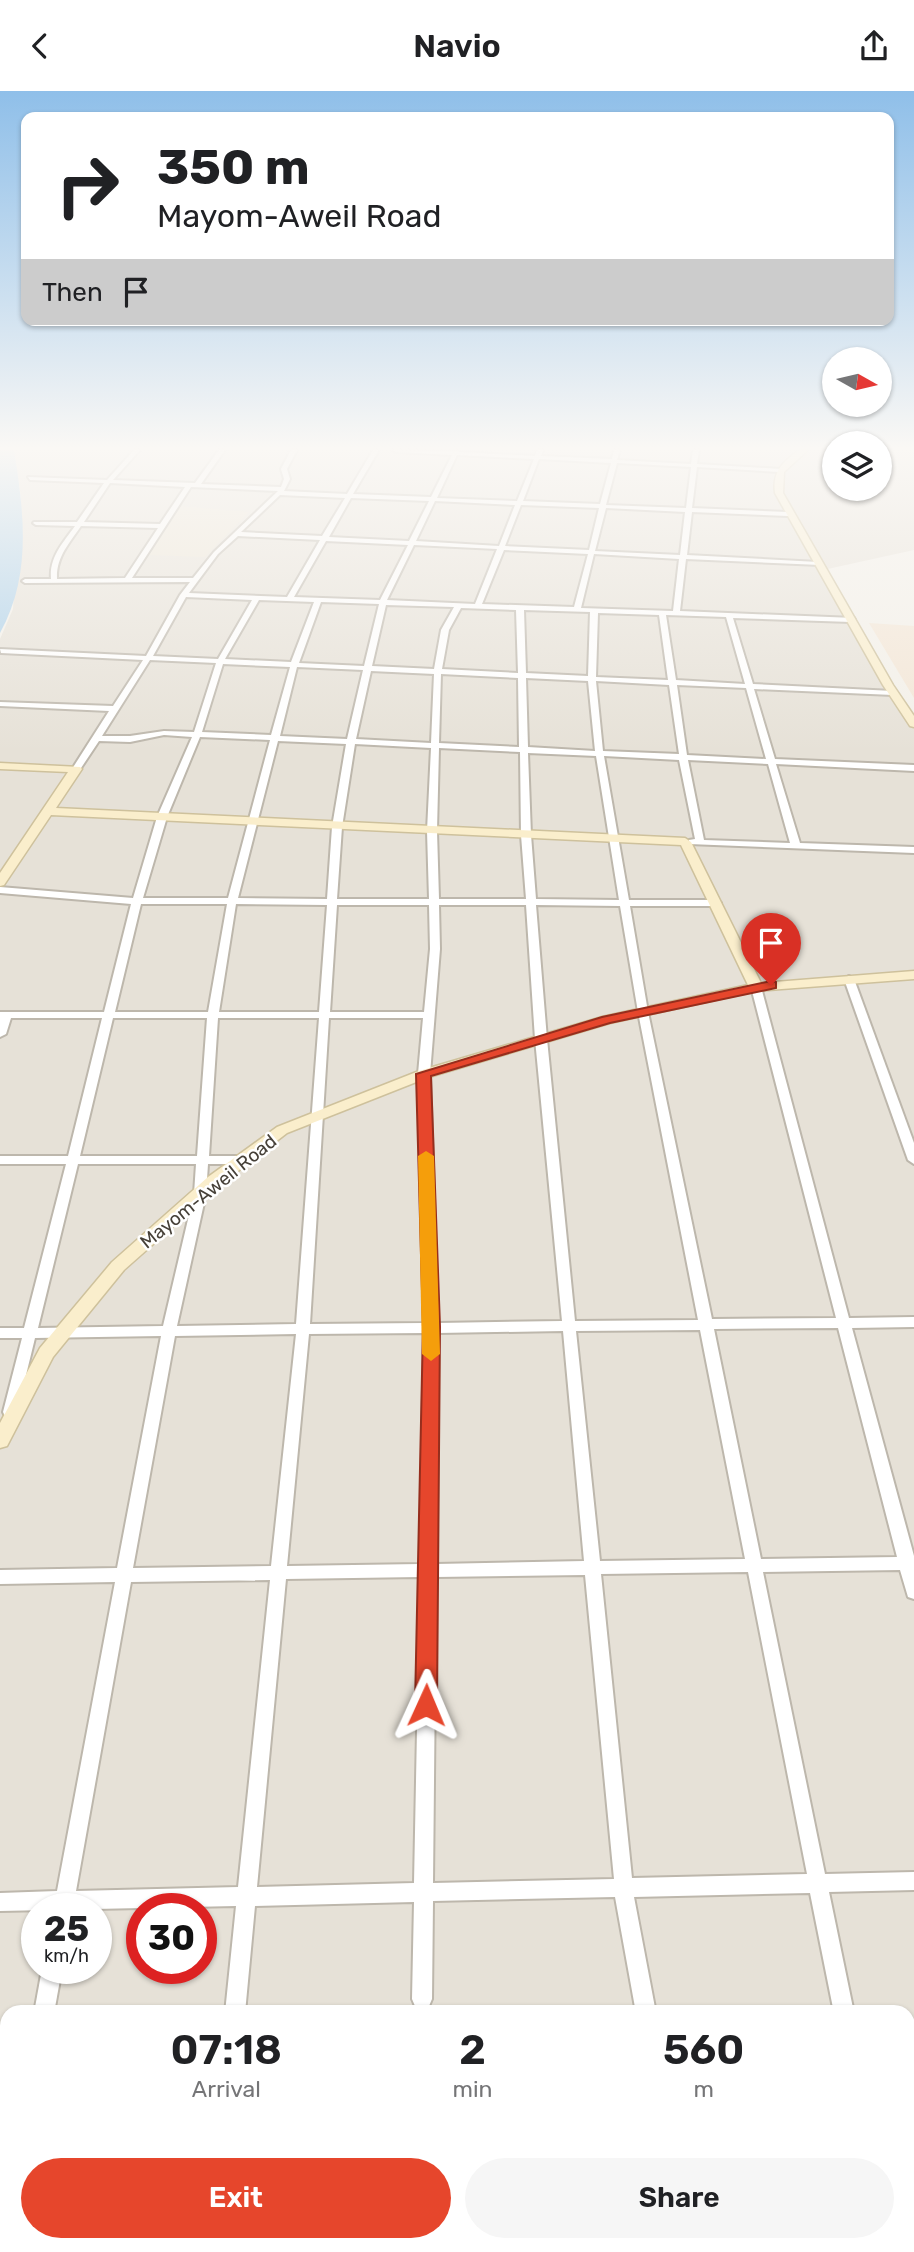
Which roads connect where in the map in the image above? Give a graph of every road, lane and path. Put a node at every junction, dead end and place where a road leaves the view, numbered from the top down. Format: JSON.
{"nodes":[{"id":1,"x":62,"y":551,"type":"edge"},
{"id":2,"x":146,"y":551,"type":"edge"},
{"id":3,"x":221,"y":551,"type":"edge"},
{"id":4,"x":317,"y":551,"type":"edge"},
{"id":5,"x":408,"y":551,"type":"edge"},
{"id":6,"x":500,"y":551,"type":"edge"},
{"id":7,"x":570,"y":551,"type":"edge"},
{"id":8,"x":684,"y":551,"type":"edge"},
{"id":9,"x":810,"y":551,"type":"edge"},
{"id":10,"x":591,"y":552,"type":"junction"},
{"id":11,"x":683,"y":557,"type":"junction"},
{"id":12,"x":818,"y":564,"type":"junction"},
{"id":13,"x":54,"y":579,"type":"junction"},
{"id":14,"x":128,"y":579,"type":"junction"},
{"id":15,"x":194,"y":580,"type":"junction"},
{"id":16,"x":25,"y":581,"type":"dead end"},
{"id":17,"x":184,"y":595,"type":"junction"},
{"id":18,"x":257,"y":597,"type":"junction"},
{"id":19,"x":289,"y":599,"type":"junction"},
{"id":20,"x":318,"y":600,"type":"junction"},
{"id":21,"x":383,"y":602,"type":"junction"},
{"id":22,"x":459,"y":605,"type":"junction"},
{"id":23,"x":478,"y":606,"type":"junction"},
{"id":24,"x":520,"y":608,"type":"junction"},
{"id":25,"x":577,"y":610,"type":"junction"},
{"id":26,"x":594,"y":610,"type":"junction"},
{"id":27,"x":663,"y":613,"type":"junction"},
{"id":28,"x":676,"y":614,"type":"junction"},
{"id":29,"x":729,"y":616,"type":"junction"},
{"id":30,"x":851,"y":620,"type":"junction"},
{"id":31,"x":1,"y":651,"type":"edge"},
{"id":32,"x":148,"y":658,"type":"junction"},
{"id":33,"x":220,"y":662,"type":"junction"},
{"id":34,"x":294,"y":665,"type":"junction"},
{"id":35,"x":368,"y":669,"type":"junction"},
{"id":36,"x":440,"y":672,"type":"junction"},
{"id":37,"x":519,"y":676,"type":"junction"},
{"id":38,"x":592,"y":679,"type":"junction"},
{"id":39,"x":674,"y":683,"type":"junction"},
{"id":40,"x":750,"y":686,"type":"junction"},
{"id":41,"x":893,"y":693,"type":"junction"},
{"id":42,"x":0,"y":704,"type":"edge"},
{"id":43,"x":115,"y":709,"type":"junction"},
{"id":44,"x":914,"y":724,"type":"edge"},
{"id":45,"x":197,"y":734,"type":"junction"},
{"id":46,"x":96,"y":738,"type":"junction"},
{"id":47,"x":274,"y":738,"type":"junction"},
{"id":48,"x":351,"y":741,"type":"junction"},
{"id":49,"x":435,"y":744,"type":"junction"},
{"id":50,"x":525,"y":748,"type":"junction"},
{"id":51,"x":598,"y":751,"type":"junction"},
{"id":52,"x":683,"y":756,"type":"junction"},
{"id":53,"x":771,"y":760,"type":"junction"},
{"id":54,"x":0,"y":766,"type":"edge"},
{"id":55,"x":914,"y":768,"type":"edge"},
{"id":56,"x":76,"y":769,"type":"junction"},
{"id":57,"x":48,"y":810,"type":"junction"},
{"id":58,"x":162,"y":817,"type":"junction"},
{"id":59,"x":253,"y":822,"type":"junction"},
{"id":60,"x":337,"y":827,"type":"junction"},
{"id":61,"x":432,"y":831,"type":"junction"},
{"id":62,"x":526,"y":835,"type":"junction"},
{"id":63,"x":616,"y":839,"type":"junction"},
{"id":64,"x":685,"y":842,"type":"junction"},
{"id":65,"x":700,"y":843,"type":"junction"},
{"id":66,"x":796,"y":846,"type":"junction"},
{"id":67,"x":914,"y":850,"type":"edge"},
{"id":68,"x":0,"y":882,"type":"edge"},
{"id":69,"x":0,"y":890,"type":"edge"},
{"id":70,"x":137,"y":901,"type":"junction"},
{"id":71,"x":232,"y":901,"type":"junction"},
{"id":72,"x":330,"y":901,"type":"junction"},
{"id":73,"x":434,"y":901,"type":"junction"},
{"id":74,"x":530,"y":902,"type":"junction"},
{"id":75,"x":624,"y":902,"type":"junction"},
{"id":76,"x":716,"y":903,"type":"junction"},
{"id":77,"x":914,"y":975,"type":"edge"},
{"id":78,"x":849,"y":979,"type":"junction"},
{"id":79,"x":756,"y":987,"type":"junction"},
{"id":80,"x":643,"y":1012,"type":"junction"},
{"id":81,"x":3,"y":1015,"type":"edge"},
{"id":82,"x":108,"y":1015,"type":"junction"},
{"id":83,"x":213,"y":1015,"type":"junction"},
{"id":84,"x":322,"y":1015,"type":"junction"},
{"id":85,"x":428,"y":1015,"type":"junction"},
{"id":86,"x":0,"y":1034,"type":"edge"},
{"id":87,"x":541,"y":1039,"type":"junction"},
{"id":88,"x":424,"y":1074,"type":"junction"},
{"id":89,"x":315,"y":1115,"type":"junction"},
{"id":90,"x":0,"y":1160,"type":"edge"},
{"id":91,"x":72,"y":1160,"type":"junction"},
{"id":92,"x":202,"y":1160,"type":"junction"},
{"id":93,"x":242,"y":1160,"type":"junction"},
{"id":94,"x":914,"y":1160,"type":"edge"},
{"id":95,"x":200,"y":1194,"type":"junction"},
{"id":96,"x":914,"y":1322,"type":"edge"},
{"id":97,"x":844,"y":1323,"type":"junction"},
{"id":98,"x":706,"y":1324,"type":"junction"},
{"id":99,"x":569,"y":1326,"type":"junction"},
{"id":100,"x":431,"y":1327,"type":"junction"},
{"id":101,"x":303,"y":1328,"type":"junction"},
{"id":102,"x":169,"y":1330,"type":"junction"},
{"id":103,"x":64,"y":1331,"type":"junction"},
{"id":104,"x":30,"y":1332,"type":"junction"},
{"id":105,"x":0,"y":1333,"type":"edge"},
{"id":106,"x":3,"y":1436,"type":"edge"},
{"id":107,"x":910,"y":1564,"type":"edge"},
{"id":108,"x":754,"y":1566,"type":"junction"},
{"id":109,"x":592,"y":1568,"type":"junction"},
{"id":110,"x":428,"y":1570,"type":"junction"},
{"id":111,"x":279,"y":1573,"type":"junction"},
{"id":112,"x":124,"y":1575,"type":"junction"},
{"id":113,"x":0,"y":1577,"type":"edge"},
{"id":114,"x":914,"y":1591,"type":"edge"},
{"id":115,"x":914,"y":1881,"type":"edge"},
{"id":116,"x":818,"y":1883,"type":"junction"},
{"id":117,"x":623,"y":1887,"type":"junction"},
{"id":118,"x":424,"y":1892,"type":"junction"},
{"id":119,"x":66,"y":1893,"type":"edge"},
{"id":120,"x":247,"y":1896,"type":"junction"},
{"id":121,"x":0,"y":1902,"type":"edge"},
{"id":122,"x":21,"y":1903,"type":"edge"},
{"id":123,"x":112,"y":1903,"type":"edge"},
{"id":124,"x":49,"y":1984,"type":"edge"},
{"id":125,"x":422,"y":1999,"type":"dead end"},
{"id":126,"x":45,"y":2005,"type":"edge"},
{"id":127,"x":236,"y":2005,"type":"edge"},
{"id":128,"x":645,"y":2005,"type":"edge"},
{"id":129,"x":842,"y":2005,"type":"edge"}],
"edges":[{"from":1,"to":13,"type":"street"},
{"from":2,"to":14,"type":"street"},
{"from":3,"to":15,"type":"street"},
{"from":4,"to":19,"type":"street"},
{"from":5,"to":21,"type":"street"},
{"from":6,"to":23,"type":"street"},
{"from":7,"to":10,"type":"street"},
{"from":8,"to":11,"type":"street"},
{"from":9,"to":12,"type":"main road"},
{"from":10,"to":11,"type":"street"},
{"from":10,"to":25,"type":"street"},
{"from":11,"to":12,"type":"street"},
{"from":11,"to":28,"type":"street"},
{"from":12,"to":30,"type":"main road"},
{"from":13,"to":14,"type":"street"},
{"from":13,"to":16,"type":"street"},
{"from":14,"to":15,"type":"street"},
{"from":15,"to":17,"type":"street"},
{"from":17,"to":18,"type":"street"},
{"from":17,"to":32,"type":"street"},
{"from":18,"to":19,"type":"street"},
{"from":18,"to":33,"type":"street"},
{"from":19,"to":20,"type":"street"},
{"from":20,"to":21,"type":"street"},
{"from":20,"to":34,"type":"street"},
{"from":21,"to":22,"type":"street"},
{"from":21,"to":35,"type":"street"},
{"from":22,"to":23,"type":"street"},
{"from":22,"to":36,"type":"street"},
{"from":23,"to":24,"type":"street"},
{"from":24,"to":25,"type":"street"},
{"from":24,"to":37,"type":"street"},
{"from":25,"to":26,"type":"street"},
{"from":26,"to":27,"type":"street"},
{"from":26,"to":38,"type":"street"},
{"from":27,"to":28,"type":"street"},
{"from":27,"to":39,"type":"street"},
{"from":28,"to":29,"type":"street"},
{"from":29,"to":30,"type":"street"},
{"from":29,"to":40,"type":"street"},
{"from":30,"to":41,"type":"main road"},
{"from":31,"to":32,"type":"street"},
{"from":32,"to":33,"type":"street"},
{"from":32,"to":43,"type":"street"},
{"from":33,"to":34,"type":"street"},
{"from":33,"to":45,"type":"street"},
{"from":34,"to":35,"type":"street"},
{"from":34,"to":47,"type":"street"},
{"from":35,"to":36,"type":"street"},
{"from":35,"to":48,"type":"street"},
{"from":36,"to":37,"type":"street"},
{"from":36,"to":49,"type":"street"},
{"from":37,"to":38,"type":"street"},
{"from":37,"to":50,"type":"street"},
{"from":38,"to":39,"type":"street"},
{"from":38,"to":51,"type":"street"},
{"from":39,"to":40,"type":"street"},
{"from":39,"to":52,"type":"street"},
{"from":40,"to":41,"type":"street"},
{"from":40,"to":53,"type":"street"},
{"from":41,"to":44,"type":"main road"},
{"from":42,"to":43,"type":"street"},
{"from":43,"to":46,"type":"street"},
{"from":45,"to":46,"type":"street"},
{"from":45,"to":47,"type":"street"},
{"from":45,"to":58,"type":"street"},
{"from":46,"to":56,"type":"street"},
{"from":47,"to":48,"type":"street"},
{"from":47,"to":59,"type":"street"},
{"from":48,"to":49,"type":"street"},
{"from":48,"to":60,"type":"street"},
{"from":49,"to":50,"type":"street"},
{"from":49,"to":61,"type":"street"},
{"from":50,"to":51,"type":"street"},
{"from":50,"to":62,"type":"street"},
{"from":51,"to":52,"type":"street"},
{"from":51,"to":63,"type":"street"},
{"from":52,"to":53,"type":"street"},
{"from":52,"to":65,"type":"street"},
{"from":53,"to":55,"type":"street"},
{"from":53,"to":66,"type":"street"},
{"from":54,"to":56,"type":"main road"},
{"from":56,"to":57,"type":"main road"},
{"from":57,"to":58,"type":"main road"},
{"from":57,"to":68,"type":"main road"},
{"from":58,"to":59,"type":"main road"},
{"from":58,"to":70,"type":"street"},
{"from":59,"to":60,"type":"main road"},
{"from":59,"to":71,"type":"street"},
{"from":60,"to":61,"type":"main road"},
{"from":60,"to":72,"type":"street"},
{"from":61,"to":62,"type":"main road"},
{"from":61,"to":73,"type":"street"},
{"from":62,"to":63,"type":"main road"},
{"from":62,"to":74,"type":"street"},
{"from":63,"to":64,"type":"main road"},
{"from":63,"to":75,"type":"street"},
{"from":64,"to":65,"type":"street"},
{"from":64,"to":76,"type":"main road"},
{"from":65,"to":66,"type":"street"},
{"from":66,"to":67,"type":"street"},
{"from":69,"to":70,"type":"street"},
{"from":70,"to":71,"type":"street"},
{"from":70,"to":82,"type":"street"},
{"from":71,"to":72,"type":"street"},
{"from":71,"to":83,"type":"street"},
{"from":72,"to":73,"type":"street"},
{"from":72,"to":84,"type":"street"},
{"from":73,"to":74,"type":"street"},
{"from":73,"to":85,"type":"street"},
{"from":74,"to":75,"type":"street"},
{"from":74,"to":87,"type":"street"},
{"from":75,"to":76,"type":"street"},
{"from":75,"to":80,"type":"street"},
{"from":76,"to":79,"type":"main road"},
{"from":77,"to":78,"type":"main road","name":"Mayom-Aweil Road"},
{"from":78,"to":79,"type":"main road","name":"Mayom-Aweil Road"},
{"from":78,"to":94,"type":"street"},
{"from":79,"to":80,"type":"main road","name":"Mayom-Aweil Road"},
{"from":79,"to":97,"type":"street"},
{"from":80,"to":87,"type":"main road","name":"Mayom-Aweil Road"},
{"from":80,"to":98,"type":"street"},
{"from":81,"to":82,"type":"street"},
{"from":81,"to":86,"type":"street"},
{"from":82,"to":83,"type":"street"},
{"from":82,"to":91,"type":"street"},
{"from":83,"to":84,"type":"street"},
{"from":83,"to":92,"type":"street"},
{"from":84,"to":85,"type":"street"},
{"from":84,"to":89,"type":"street"},
{"from":85,"to":88,"type":"street"},
{"from":87,"to":88,"type":"main road","name":"Mayom-Aweil Road"},
{"from":87,"to":99,"type":"street"},
{"from":88,"to":89,"type":"main road","name":"Mayom-Aweil Road"},
{"from":88,"to":100,"type":"street"},
{"from":89,"to":93,"type":"main road","name":"Mayom-Aweil Road"},
{"from":89,"to":101,"type":"street"},
{"from":90,"to":91,"type":"street"},
{"from":91,"to":92,"type":"street"},
{"from":91,"to":104,"type":"street"},
{"from":92,"to":93,"type":"street"},
{"from":92,"to":95,"type":"street"},
{"from":93,"to":95,"type":"main road","name":"Mayom-Aweil Road"},
{"from":95,"to":102,"type":"street"},
{"from":95,"to":103,"type":"main road","name":"Mayom-Aweil Road"},
{"from":96,"to":97,"type":"street"},
{"from":97,"to":98,"type":"street"},
{"from":97,"to":107,"type":"street"},
{"from":98,"to":99,"type":"street"},
{"from":98,"to":108,"type":"street"},
{"from":99,"to":100,"type":"street"},
{"from":99,"to":109,"type":"street"},
{"from":100,"to":101,"type":"street"},
{"from":100,"to":110,"type":"street"},
{"from":101,"to":102,"type":"street"},
{"from":101,"to":111,"type":"street"},
{"from":102,"to":103,"type":"street"},
{"from":102,"to":112,"type":"street"},
{"from":103,"to":104,"type":"street"},
{"from":103,"to":106,"type":"main road","name":"Mayom-Aweil Road"},
{"from":104,"to":105,"type":"street"},
{"from":104,"to":106,"type":"street"},
{"from":107,"to":108,"type":"street"},
{"from":107,"to":114,"type":"street"},
{"from":108,"to":109,"type":"street"},
{"from":108,"to":116,"type":"street"},
{"from":109,"to":110,"type":"street"},
{"from":109,"to":117,"type":"street"},
{"from":110,"to":111,"type":"street"},
{"from":110,"to":118,"type":"street"},
{"from":111,"to":112,"type":"street"},
{"from":111,"to":120,"type":"street"},
{"from":112,"to":113,"type":"street"},
{"from":112,"to":119,"type":"street"},
{"from":115,"to":116,"type":"street"},
{"from":116,"to":117,"type":"street"},
{"from":116,"to":129,"type":"street"},
{"from":117,"to":118,"type":"street"},
{"from":117,"to":128,"type":"street"},
{"from":118,"to":120,"type":"street"},
{"from":118,"to":125,"type":"street"},
{"from":120,"to":123,"type":"street"},
{"from":120,"to":127,"type":"street"},
{"from":121,"to":122,"type":"street"},
{"from":124,"to":126,"type":"street"}]}
